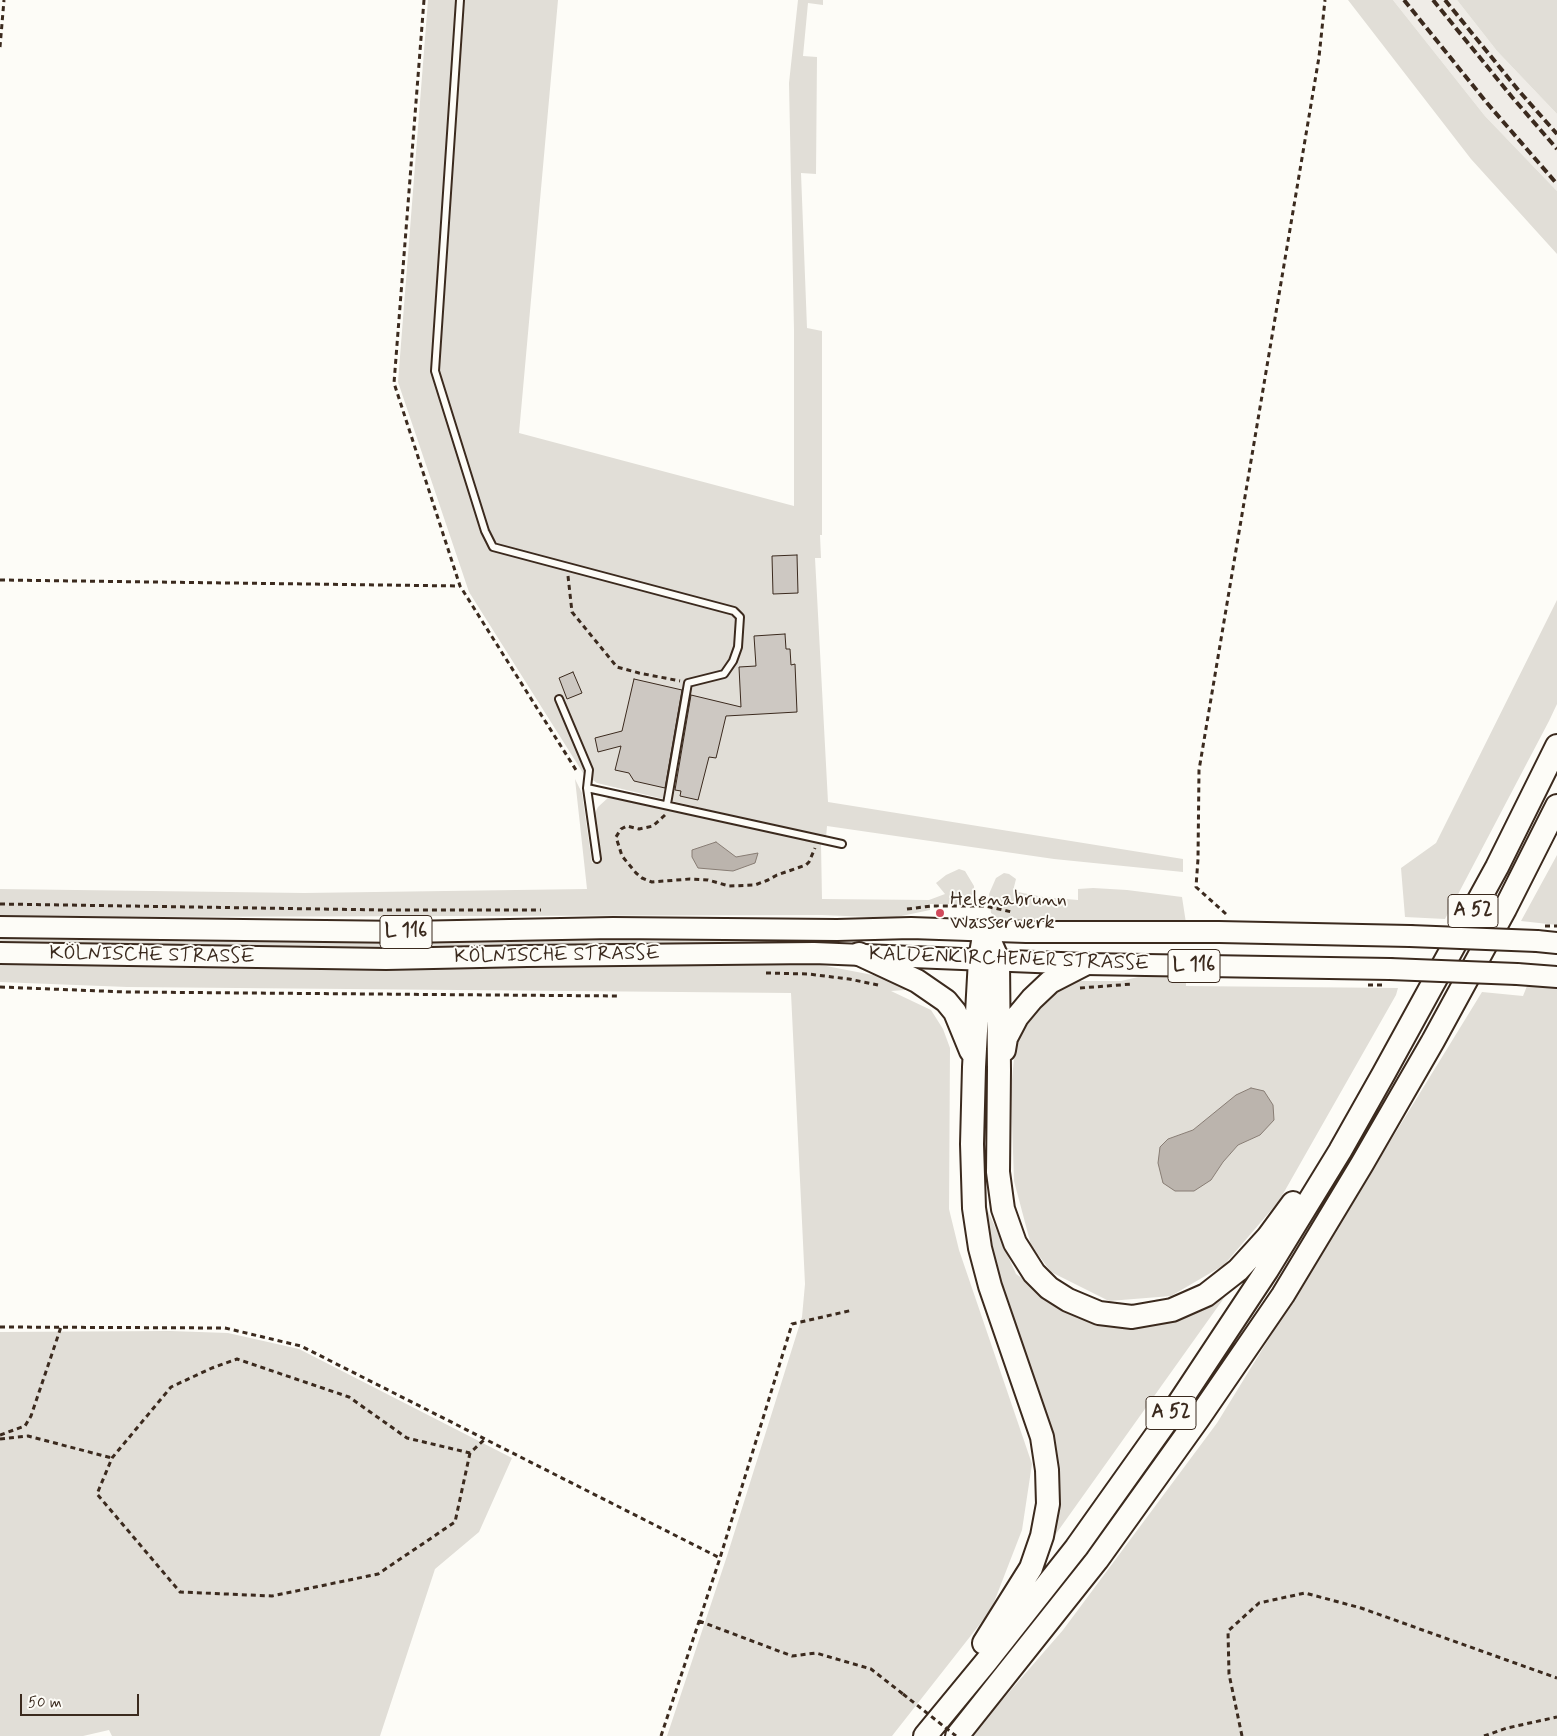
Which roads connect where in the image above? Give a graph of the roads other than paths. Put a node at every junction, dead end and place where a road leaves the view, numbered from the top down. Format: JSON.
{"nodes":[{"id":1,"x":460,"y":0,"type":"edge"},
{"id":2,"x":559,"y":699,"type":"dead end"},
{"id":3,"x":1557,"y":746,"type":"edge"},
{"id":4,"x":587,"y":788,"type":"junction"},
{"id":5,"x":667,"y":804,"type":"junction"},
{"id":6,"x":1557,"y":806,"type":"edge"},
{"id":7,"x":1557,"y":825,"type":"edge"},
{"id":8,"x":842,"y":844,"type":"dead end"},
{"id":9,"x":597,"y":859,"type":"dead end"},
{"id":10,"x":1505,"y":909,"type":"junction"},
{"id":11,"x":0,"y":926,"type":"edge"},
{"id":12,"x":837,"y":930,"type":"joint"},
{"id":13,"x":985,"y":930,"type":"junction"},
{"id":14,"x":1557,"y":943,"type":"edge"},
{"id":15,"x":0,"y":953,"type":"edge"},
{"id":16,"x":817,"y":953,"type":"joint"},
{"id":17,"x":859,"y":954,"type":"junction"},
{"id":18,"x":989,"y":960,"type":"junction"},
{"id":19,"x":1085,"y":964,"type":"junction"},
{"id":20,"x":1557,"y":977,"type":"edge"},
{"id":21,"x":974,"y":1067,"type":"junction"},
{"id":22,"x":999,"y":1070,"type":"junction"},
{"id":23,"x":1384,"y":1073,"type":"junction"},
{"id":24,"x":927,"y":1734,"type":"edge"},
{"id":25,"x":956,"y":1736,"type":"edge"}],
"edges":[{"from":1,"to":5,"type":"lane"},
{"from":2,"to":4,"type":"lane"},
{"from":3,"to":23,"type":"highway","number":"A 52"},
{"from":4,"to":5,"type":"lane"},
{"from":4,"to":9,"type":"lane"},
{"from":5,"to":8,"type":"lane"},
{"from":6,"to":10,"type":"highway","number":"A 52"},
{"from":7,"to":10,"type":"highway"},
{"from":10,"to":25,"type":"highway","number":"A 52"},
{"from":11,"to":12,"type":"main road","name":"KÖLNISCHE STRASSE","number":"L 116"},
{"from":12,"to":13,"type":"main road","name":"KALDENKIRCHENER STRASSE","number":"L 116"},
{"from":13,"to":14,"type":"main road","name":"KALDENKIRCHENER STRASSE","number":"L 116","bridge":true},
{"from":13,"to":18,"type":"highway"},
{"from":15,"to":16,"type":"main road","name":"KÖLNISCHE STRASSE","number":"L 116"},
{"from":16,"to":17,"type":"main road","name":"KALDENKIRCHENER STRASSE","number":"L 116"},
{"from":17,"to":18,"type":"main road","name":"KALDENKIRCHENER STRASSE","number":"L 116"},
{"from":17,"to":21,"type":"highway"},
{"from":18,"to":19,"type":"main road","name":"KALDENKIRCHENER STRASSE","number":"L 116"},
{"from":18,"to":21,"type":"highway"},
{"from":18,"to":22,"type":"highway"},
{"from":19,"to":20,"type":"main road","name":"KALDENKIRCHENER STRASSE","number":"L 116","bridge":true},
{"from":19,"to":22,"type":"highway"},
{"from":21,"to":24,"type":"highway"},
{"from":22,"to":23,"type":"highway"},
{"from":23,"to":24,"type":"highway","number":"A 52"}]}
